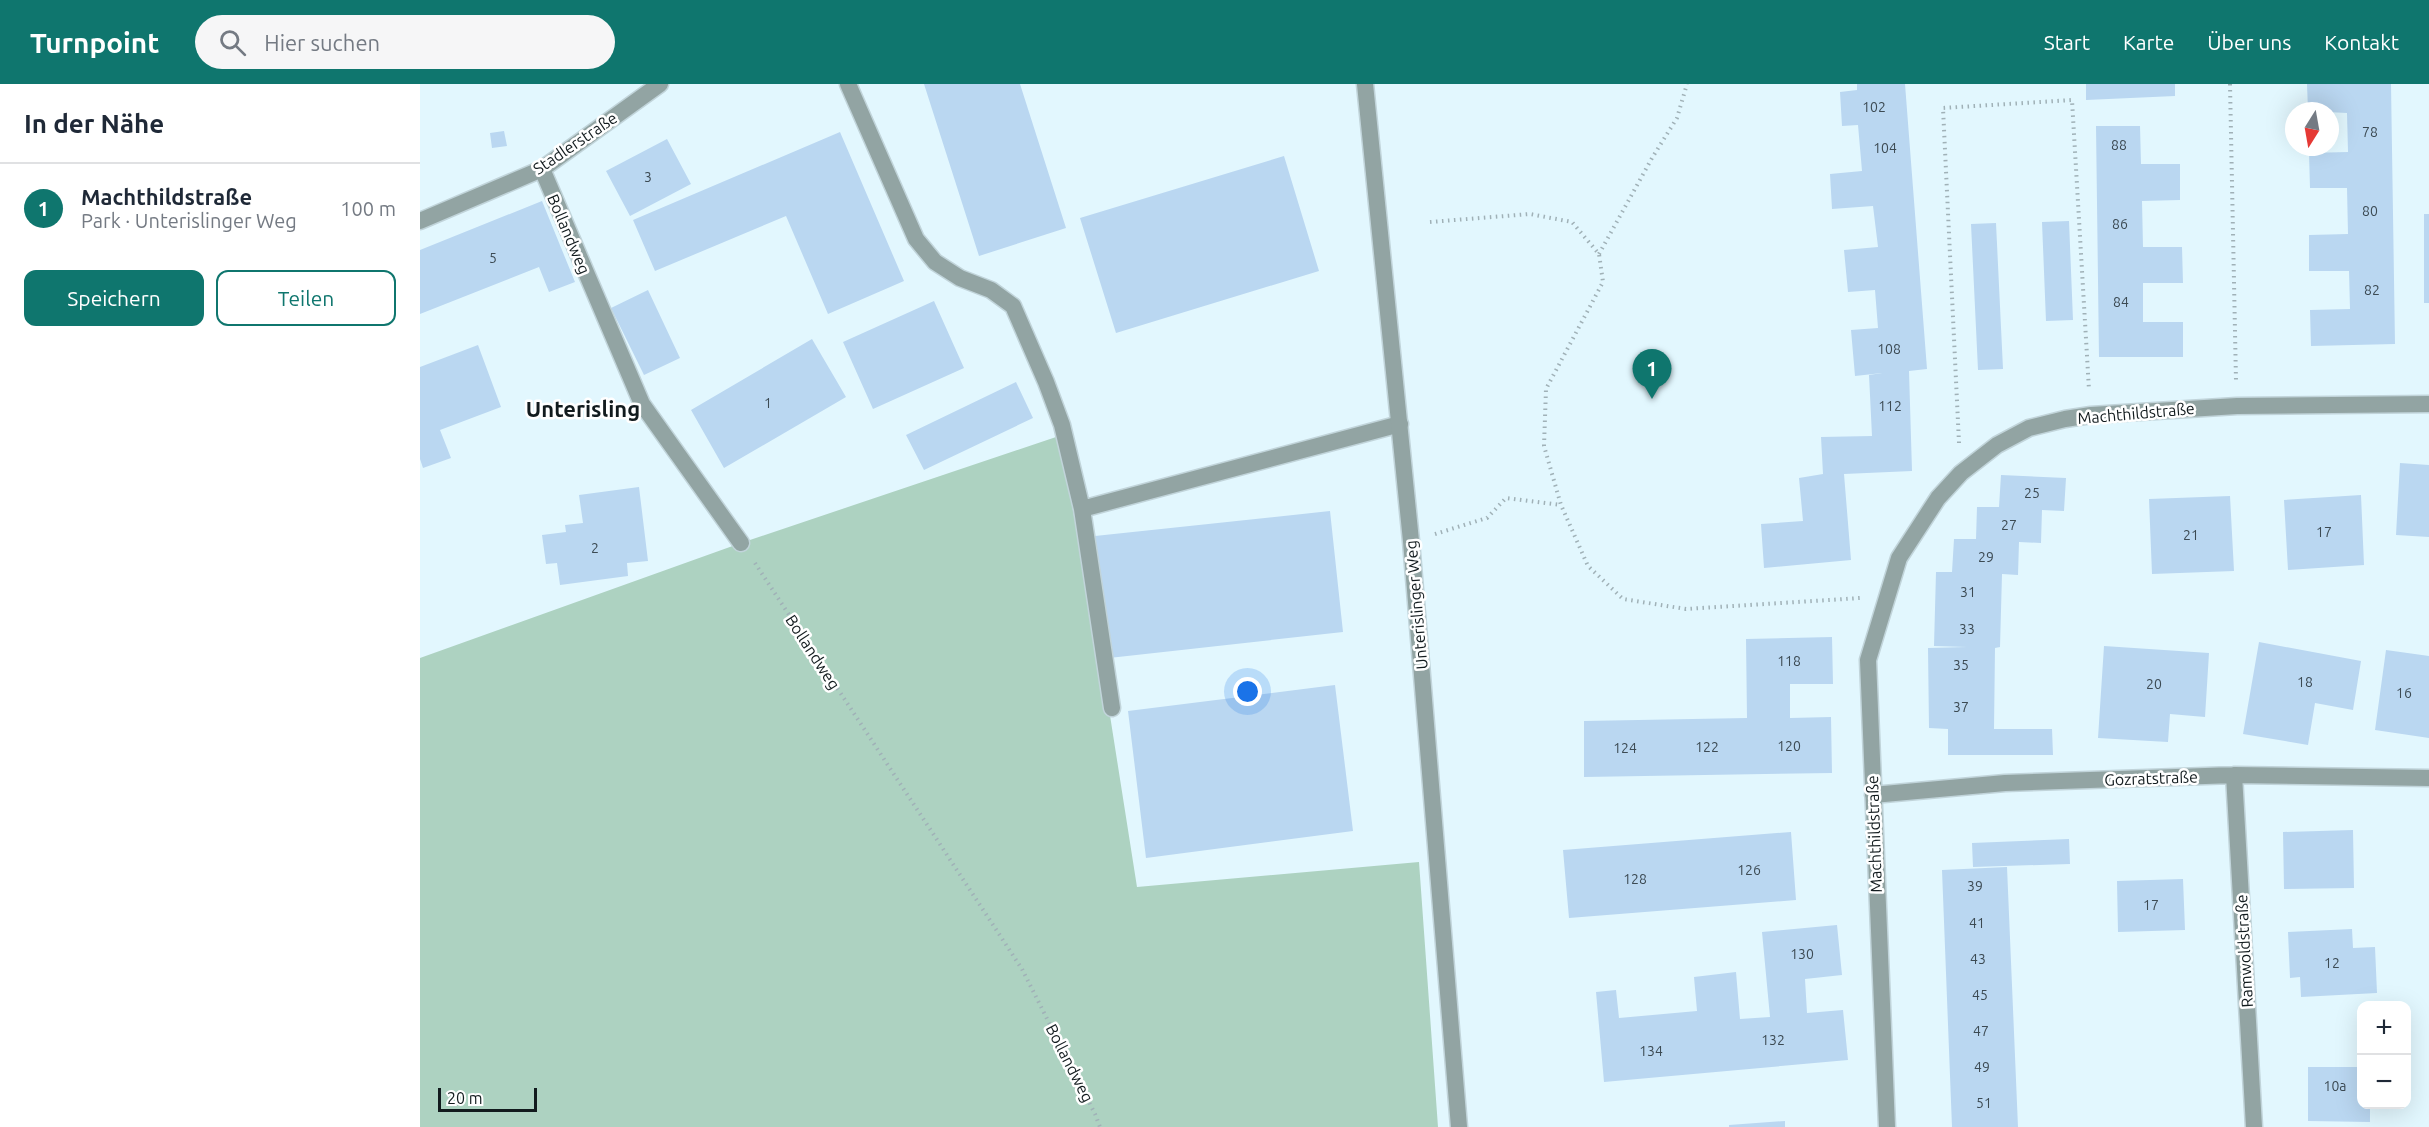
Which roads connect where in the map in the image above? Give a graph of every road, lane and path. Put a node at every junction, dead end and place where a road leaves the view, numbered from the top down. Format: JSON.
{"nodes":[{"id":1,"x":660,"y":84,"type":"edge"},
{"id":2,"x":848,"y":84,"type":"edge"},
{"id":3,"x":1365,"y":84,"type":"edge"},
{"id":4,"x":1687,"y":84,"type":"edge"},
{"id":5,"x":2230,"y":84,"type":"edge"},
{"id":6,"x":542,"y":169,"type":"junction"},
{"id":7,"x":420,"y":221,"type":"edge"},
{"id":8,"x":1430,"y":222,"type":"dead end"},
{"id":9,"x":1599,"y":254,"type":"junction"},
{"id":10,"x":2429,"y":404,"type":"edge"},
{"id":11,"x":2237,"y":406,"type":"junction"},
{"id":12,"x":2091,"y":415,"type":"junction"},
{"id":13,"x":1400,"y":424,"type":"junction"},
{"id":14,"x":1961,"y":473,"type":"junction"},
{"id":15,"x":1561,"y":505,"type":"junction"},
{"id":16,"x":1082,"y":508,"type":"junction"},
{"id":17,"x":1411,"y":541,"type":"junction"},
{"id":18,"x":741,"y":543,"type":"joint"},
{"id":19,"x":1888,"y":596,"type":"junction"},
{"id":20,"x":1112,"y":708,"type":"dead end"},
{"id":21,"x":2234,"y":775,"type":"junction"},
{"id":22,"x":2429,"y":778,"type":"edge"},
{"id":23,"x":1873,"y":795,"type":"junction"},
{"id":24,"x":1100,"y":1127,"type":"edge"},
{"id":25,"x":1459,"y":1127,"type":"edge"},
{"id":26,"x":1887,"y":1127,"type":"edge"},
{"id":27,"x":2254,"y":1127,"type":"edge"}],
"edges":[{"from":1,"to":6,"type":"street","name":"Stadlerstraße"},
{"from":2,"to":16,"type":"street"},
{"from":3,"to":13,"type":"street","name":"Unterislinger Weg"},
{"from":4,"to":9,"type":"path"},
{"from":5,"to":11,"type":"path"},
{"from":6,"to":7,"type":"street","name":"Stadlerstraße"},
{"from":6,"to":18,"type":"street","name":"Bollandweg"},
{"from":8,"to":9,"type":"path"},
{"from":9,"to":15,"type":"path"},
{"from":10,"to":11,"type":"street","name":"Machthildstraße"},
{"from":11,"to":12,"type":"street","name":"Machthildstraße"},
{"from":12,"to":14,"type":"street","name":"Machthildstraße"},
{"from":12,"to":14,"type":"path"},
{"from":13,"to":16,"type":"street"},
{"from":13,"to":17,"type":"street","name":"Unterislinger Weg"},
{"from":14,"to":19,"type":"street","name":"Machthildstraße"},
{"from":15,"to":17,"type":"path"},
{"from":15,"to":19,"type":"path"},
{"from":16,"to":20,"type":"street"},
{"from":17,"to":25,"type":"street","name":"Unterislinger Weg"},
{"from":18,"to":24,"type":"path","name":"Bollandweg"},
{"from":19,"to":23,"type":"street","name":"Machthildstraße"},
{"from":21,"to":22,"type":"street","name":"Gozratstraße"},
{"from":21,"to":23,"type":"street","name":"Gozratstraße"},
{"from":21,"to":27,"type":"street","name":"Ramwoldstraße"},
{"from":23,"to":26,"type":"street","name":"Machthildstraße"}]}
